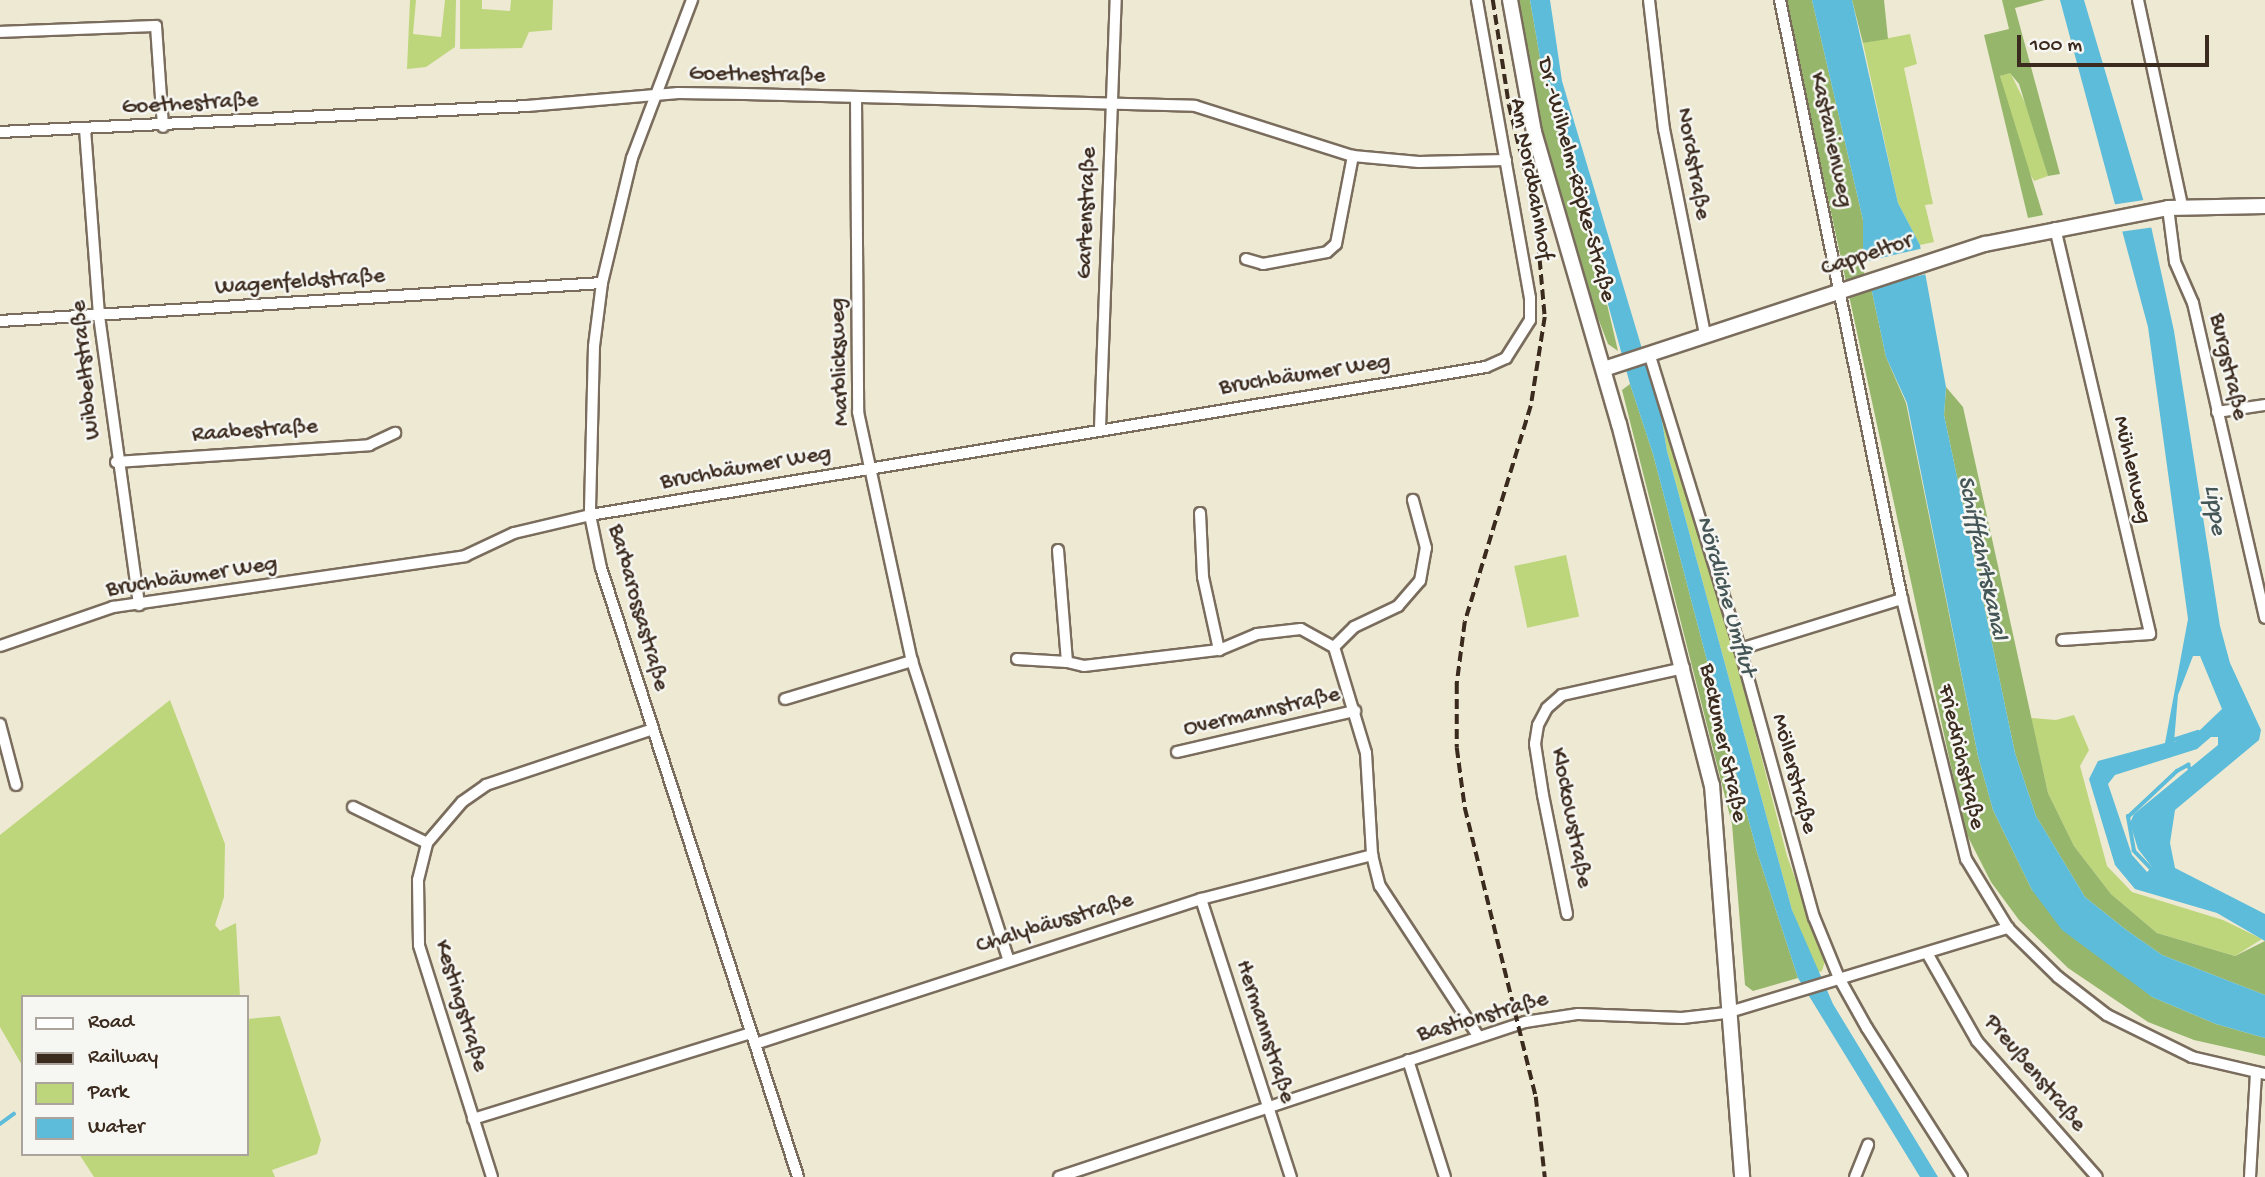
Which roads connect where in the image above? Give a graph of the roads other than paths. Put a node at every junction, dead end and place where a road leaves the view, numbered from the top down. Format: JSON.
{"nodes":[{"id":1,"x":691,"y":0,"type":"edge"},
{"id":2,"x":1116,"y":0,"type":"edge"},
{"id":3,"x":1478,"y":0,"type":"edge"},
{"id":4,"x":1510,"y":0,"type":"edge"},
{"id":5,"x":1649,"y":0,"type":"edge"},
{"id":6,"x":1780,"y":0,"type":"edge"},
{"id":7,"x":2138,"y":0,"type":"edge"},
{"id":8,"x":0,"y":32,"type":"edge"},
{"id":9,"x":654,"y":95,"type":"junction"},
{"id":10,"x":856,"y":98,"type":"junction"},
{"id":11,"x":1111,"y":102,"type":"junction"},
{"id":12,"x":163,"y":127,"type":"junction"},
{"id":13,"x":85,"y":130,"type":"junction"},
{"id":14,"x":0,"y":132,"type":"edge"},
{"id":15,"x":1353,"y":156,"type":"junction"},
{"id":16,"x":1506,"y":160,"type":"junction"},
{"id":17,"x":2265,"y":206,"type":"edge"},
{"id":18,"x":2175,"y":207,"type":"junction"},
{"id":19,"x":2055,"y":228,"type":"junction"},
{"id":20,"x":1246,"y":259,"type":"dead end"},
{"id":21,"x":602,"y":283,"type":"junction"},
{"id":22,"x":1842,"y":288,"type":"junction"},
{"id":23,"x":99,"y":316,"type":"junction"},
{"id":24,"x":0,"y":321,"type":"edge"},
{"id":25,"x":1705,"y":334,"type":"junction"},
{"id":26,"x":1646,"y":354,"type":"junction"},
{"id":27,"x":1506,"y":358,"type":"joint"},
{"id":28,"x":1604,"y":369,"type":"junction"},
{"id":29,"x":2265,"y":405,"type":"edge"},
{"id":30,"x":2217,"y":412,"type":"junction"},
{"id":31,"x":1100,"y":428,"type":"junction"},
{"id":32,"x":395,"y":433,"type":"dead end"},
{"id":33,"x":116,"y":462,"type":"junction"},
{"id":34,"x":870,"y":467,"type":"junction"},
{"id":35,"x":1413,"y":500,"type":"dead end"},
{"id":36,"x":1200,"y":513,"type":"dead end"},
{"id":37,"x":590,"y":515,"type":"junction"},
{"id":38,"x":1058,"y":550,"type":"dead end"},
{"id":39,"x":1902,"y":599,"type":"junction"},
{"id":40,"x":139,"y":605,"type":"junction"},
{"id":41,"x":2265,"y":618,"type":"edge"},
{"id":42,"x":2062,"y":639,"type":"dead end"},
{"id":43,"x":0,"y":646,"type":"edge"},
{"id":44,"x":1334,"y":647,"type":"junction"},
{"id":45,"x":1219,"y":649,"type":"junction"},
{"id":46,"x":1740,"y":649,"type":"junction"},
{"id":47,"x":1017,"y":659,"type":"dead end"},
{"id":48,"x":912,"y":661,"type":"junction"},
{"id":49,"x":1067,"y":662,"type":"junction"},
{"id":50,"x":1684,"y":668,"type":"junction"},
{"id":51,"x":785,"y":699,"type":"dead end"},
{"id":52,"x":1355,"y":711,"type":"junction"},
{"id":53,"x":0,"y":724,"type":"edge"},
{"id":54,"x":653,"y":729,"type":"junction"},
{"id":55,"x":1177,"y":752,"type":"dead end"},
{"id":56,"x":16,"y":785,"type":"dead end"},
{"id":57,"x":353,"y":807,"type":"dead end"},
{"id":58,"x":427,"y":843,"type":"junction"},
{"id":59,"x":1372,"y":855,"type":"junction"},
{"id":60,"x":1201,"y":899,"type":"junction"},
{"id":61,"x":1567,"y":914,"type":"dead end"},
{"id":62,"x":2008,"y":928,"type":"junction"},
{"id":63,"x":1927,"y":953,"type":"junction"},
{"id":64,"x":1008,"y":958,"type":"junction"},
{"id":65,"x":1834,"y":980,"type":"junction"},
{"id":66,"x":1726,"y":1013,"type":"junction"},
{"id":67,"x":751,"y":1033,"type":"junction"},
{"id":68,"x":1478,"y":1036,"type":"junction"},
{"id":69,"x":755,"y":1044,"type":"junction"},
{"id":70,"x":1408,"y":1060,"type":"junction"},
{"id":71,"x":2261,"y":1073,"type":"edge"},
{"id":72,"x":1268,"y":1108,"type":"junction"},
{"id":73,"x":474,"y":1119,"type":"junction"},
{"id":74,"x":1868,"y":1144,"type":"dead end"},
{"id":75,"x":492,"y":1177,"type":"edge"},
{"id":76,"x":798,"y":1177,"type":"edge"},
{"id":77,"x":1059,"y":1177,"type":"edge"},
{"id":78,"x":1291,"y":1177,"type":"edge"},
{"id":79,"x":1445,"y":1177,"type":"edge"},
{"id":80,"x":1742,"y":1177,"type":"edge"},
{"id":81,"x":1855,"y":1177,"type":"edge"},
{"id":82,"x":1962,"y":1177,"type":"edge"},
{"id":83,"x":2097,"y":1177,"type":"edge"},
{"id":84,"x":2250,"y":1177,"type":"edge"}],
"edges":[{"from":1,"to":9,"type":"street","name":"Barbarossastraße"},
{"from":2,"to":11,"type":"street","name":"Gartenstraße"},
{"from":3,"to":16,"type":"street","name":"Am Nordbahnhof"},
{"from":4,"to":28,"type":"main road","name":"Dr.-Wilhelm-Röpke-Straße"},
{"from":5,"to":25,"type":"street","name":"Nordstraße"},
{"from":6,"to":22,"type":"street","name":"Kastanienweg"},
{"from":7,"to":18,"type":"street","name":"Burgstraße"},
{"from":8,"to":12,"type":"street"},
{"from":9,"to":10,"type":"street","name":"Goethestraße"},
{"from":9,"to":12,"type":"street","name":"Goethestraße"},
{"from":9,"to":21,"type":"street","name":"Barbarossastraße"},
{"from":10,"to":11,"type":"street","name":"Goethestraße"},
{"from":10,"to":34,"type":"street","name":"Marblicksweg"},
{"from":11,"to":15,"type":"street","name":"Goethestraße"},
{"from":11,"to":31,"type":"street","name":"Gartenstraße"},
{"from":12,"to":13,"type":"street","name":"Goethestraße"},
{"from":13,"to":14,"type":"street","name":"Goethestraße"},
{"from":13,"to":23,"type":"street","name":"Wibbeltstraße"},
{"from":15,"to":16,"type":"street","name":"Goethestraße"},
{"from":15,"to":20,"type":"street"},
{"from":16,"to":27,"type":"street","name":"Am Nordbahnhof"},
{"from":17,"to":18,"type":"main road","name":"Cappeltor"},
{"from":18,"to":19,"type":"main road","name":"Cappeltor"},
{"from":18,"to":30,"type":"street","name":"Burgstraße"},
{"from":19,"to":22,"type":"main road","name":"Cappeltor"},
{"from":19,"to":42,"type":"street","name":"Mühlenweg"},
{"from":21,"to":23,"type":"street","name":"Wagenfeldstraße"},
{"from":21,"to":37,"type":"street","name":"Barbarossastraße"},
{"from":22,"to":25,"type":"main road","name":"Cappeltor"},
{"from":22,"to":39,"type":"street","name":"Friedrichstraße"},
{"from":23,"to":24,"type":"street","name":"Wagenfeldstraße"},
{"from":23,"to":33,"type":"street","name":"Wibbeltstraße"},
{"from":25,"to":26,"type":"main road","name":"Cappeltor"},
{"from":26,"to":28,"type":"main road","name":"Cappeltor"},
{"from":26,"to":46,"type":"street","name":"Möllerstraße"},
{"from":27,"to":31,"type":"street","name":"Bruchbäumer Weg"},
{"from":28,"to":50,"type":"main road","name":"Beckumer Straße"},
{"from":29,"to":30,"type":"street"},
{"from":30,"to":41,"type":"street","name":"Burgstraße"},
{"from":31,"to":34,"type":"street","name":"Bruchbäumer Weg"},
{"from":32,"to":33,"type":"street","name":"Raabestraße"},
{"from":33,"to":40,"type":"street","name":"Wibbeltstraße"},
{"from":34,"to":37,"type":"street","name":"Bruchbäumer Weg"},
{"from":34,"to":48,"type":"street","name":"Marblicksweg"},
{"from":35,"to":44,"type":"street"},
{"from":36,"to":45,"type":"street"},
{"from":37,"to":40,"type":"street","name":"Bruchbäumer Weg"},
{"from":37,"to":54,"type":"street","name":"Barbarossastraße"},
{"from":38,"to":49,"type":"street"},
{"from":39,"to":46,"type":"street"},
{"from":39,"to":62,"type":"street","name":"Friedrichstraße"},
{"from":40,"to":43,"type":"street","name":"Bruchbäumer Weg"},
{"from":44,"to":45,"type":"street"},
{"from":44,"to":52,"type":"street","name":"Overmannstraße"},
{"from":45,"to":49,"type":"street"},
{"from":46,"to":65,"type":"street","name":"Möllerstraße"},
{"from":47,"to":49,"type":"street"},
{"from":48,"to":51,"type":"street"},
{"from":48,"to":64,"type":"street","name":"Marblicksweg"},
{"from":50,"to":61,"type":"street","name":"Klockowstraße"},
{"from":50,"to":66,"type":"main road","name":"Beckumer Straße"},
{"from":52,"to":55,"type":"street","name":"Overmannstraße"},
{"from":52,"to":59,"type":"street","name":"Overmannstraße"},
{"from":53,"to":56,"type":"street"},
{"from":54,"to":58,"type":"street","name":"Kestingstraße"},
{"from":54,"to":67,"type":"street","name":"Barbarossastraße"},
{"from":57,"to":58,"type":"street"},
{"from":58,"to":73,"type":"street","name":"Kestingstraße"},
{"from":59,"to":60,"type":"street","name":"Chalybäusstraße"},
{"from":59,"to":68,"type":"street","name":"Overmannstraße"},
{"from":60,"to":64,"type":"street","name":"Chalybäusstraße"},
{"from":60,"to":72,"type":"street","name":"Hermannstraße"},
{"from":62,"to":63,"type":"street","name":"Bastionstraße"},
{"from":62,"to":71,"type":"street","name":"Friedrichstraße"},
{"from":63,"to":65,"type":"street","name":"Bastionstraße"},
{"from":63,"to":83,"type":"street","name":"Preußenstraße"},
{"from":64,"to":69,"type":"street","name":"Chalybäusstraße"},
{"from":65,"to":66,"type":"street","name":"Bastionstraße"},
{"from":65,"to":82,"type":"street","name":"Möllerstraße"},
{"from":66,"to":68,"type":"street","name":"Bastionstraße"},
{"from":66,"to":80,"type":"main road","name":"Beckumer Straße"},
{"from":67,"to":69,"type":"street","name":"Barbarossastraße"},
{"from":67,"to":73,"type":"street"},
{"from":68,"to":70,"type":"street","name":"Bastionstraße"},
{"from":69,"to":76,"type":"street","name":"Barbarossastraße"},
{"from":70,"to":72,"type":"street","name":"Bastionstraße"},
{"from":70,"to":79,"type":"street"},
{"from":71,"to":84,"type":"street"},
{"from":72,"to":77,"type":"street","name":"Bastionstraße"},
{"from":72,"to":78,"type":"street","name":"Hermannstraße"},
{"from":73,"to":75,"type":"street","name":"Kestingstraße"},
{"from":74,"to":81,"type":"street"}]}
